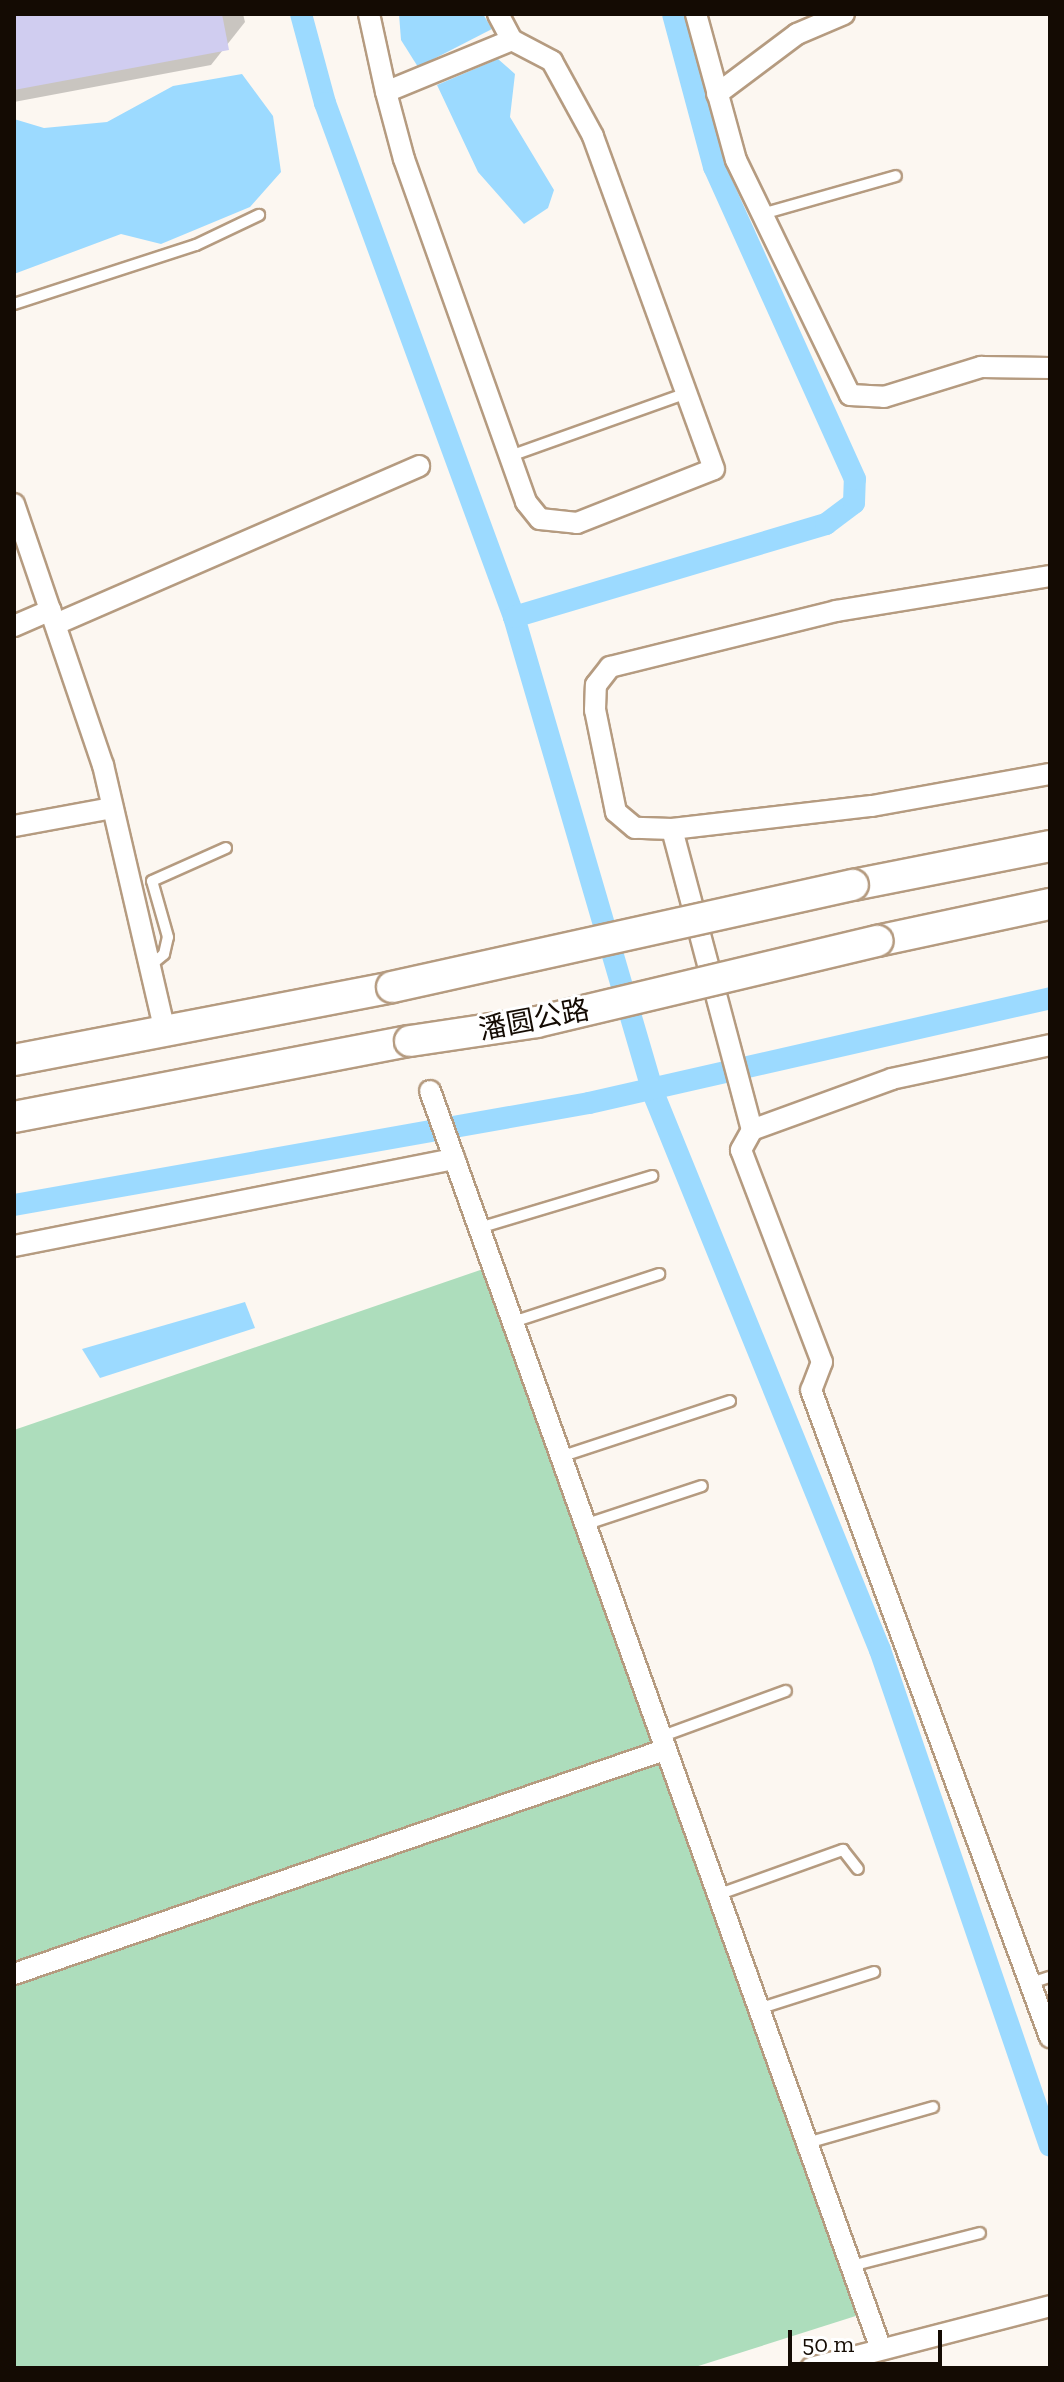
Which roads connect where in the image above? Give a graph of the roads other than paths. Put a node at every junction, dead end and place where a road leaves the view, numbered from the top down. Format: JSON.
{"nodes":[{"id":1,"x":369,"y":14,"type":"edge"},
{"id":2,"x":498,"y":14,"type":"edge"},
{"id":3,"x":696,"y":14,"type":"edge"},
{"id":4,"x":844,"y":14,"type":"edge"},
{"id":5,"x":512,"y":40,"type":"junction"},
{"id":6,"x":386,"y":92,"type":"junction"},
{"id":7,"x":717,"y":94,"type":"junction"},
{"id":8,"x":896,"y":176,"type":"dead end"},
{"id":9,"x":762,"y":214,"type":"junction"},
{"id":10,"x":259,"y":215,"type":"dead end"},
{"id":11,"x":14,"y":304,"type":"edge"},
{"id":12,"x":1050,"y":368,"type":"edge"},
{"id":13,"x":684,"y":394,"type":"junction"},
{"id":14,"x":510,"y":456,"type":"junction"},
{"id":15,"x":419,"y":466,"type":"dead end"},
{"id":16,"x":14,"y":504,"type":"edge"},
{"id":17,"x":1050,"y":576,"type":"edge"},
{"id":18,"x":54,"y":617,"type":"junction"},
{"id":19,"x":14,"y":626,"type":"edge"},
{"id":20,"x":1050,"y":774,"type":"edge"},
{"id":21,"x":112,"y":808,"type":"junction"},
{"id":22,"x":14,"y":826,"type":"edge"},
{"id":23,"x":672,"y":829,"type":"junction"},
{"id":24,"x":1050,"y":846,"type":"edge"},
{"id":25,"x":226,"y":848,"type":"dead end"},
{"id":26,"x":1050,"y":904,"type":"edge"},
{"id":27,"x":150,"y":966,"type":"junction"},
{"id":28,"x":165,"y":1031,"type":"junction"},
{"id":29,"x":1050,"y":1045,"type":"edge"},
{"id":30,"x":14,"y":1060,"type":"edge"},
{"id":31,"x":430,"y":1091,"type":"dead end"},
{"id":32,"x":14,"y":1117,"type":"edge"},
{"id":33,"x":749,"y":1122,"type":"junction"},
{"id":34,"x":453,"y":1154,"type":"junction"},
{"id":35,"x":652,"y":1176,"type":"dead end"},
{"id":36,"x":479,"y":1228,"type":"junction"},
{"id":37,"x":14,"y":1246,"type":"edge"},
{"id":38,"x":659,"y":1274,"type":"dead end"},
{"id":39,"x":513,"y":1322,"type":"junction"},
{"id":40,"x":730,"y":1401,"type":"dead end"},
{"id":41,"x":560,"y":1457,"type":"junction"},
{"id":42,"x":702,"y":1486,"type":"dead end"},
{"id":43,"x":584,"y":1525,"type":"junction"},
{"id":44,"x":786,"y":1691,"type":"dead end"},
{"id":45,"x":662,"y":1743,"type":"junction"},
{"id":46,"x":858,"y":1869,"type":"dead end"},
{"id":47,"x":717,"y":1895,"type":"junction"},
{"id":48,"x":874,"y":1972,"type":"dead end"},
{"id":49,"x":14,"y":1974,"type":"edge"},
{"id":50,"x":1040,"y":1980,"type":"edge"},
{"id":51,"x":758,"y":2009,"type":"junction"},
{"id":52,"x":1050,"y":2037,"type":"edge"},
{"id":53,"x":933,"y":2107,"type":"dead end"},
{"id":54,"x":807,"y":2143,"type":"junction"},
{"id":55,"x":980,"y":2233,"type":"dead end"},
{"id":56,"x":851,"y":2266,"type":"junction"},
{"id":57,"x":1050,"y":2306,"type":"edge"},
{"id":58,"x":881,"y":2349,"type":"junction"},
{"id":59,"x":811,"y":2368,"type":"edge"}],
"edges":[{"from":1,"to":6,"type":"street"},
{"from":2,"to":5,"type":"street"},
{"from":3,"to":7,"type":"street"},
{"from":4,"to":7,"type":"street"},
{"from":5,"to":6,"type":"street"},
{"from":5,"to":13,"type":"street"},
{"from":6,"to":14,"type":"street"},
{"from":7,"to":9,"type":"street"},
{"from":8,"to":9,"type":"lane"},
{"from":9,"to":12,"type":"street"},
{"from":10,"to":11,"type":"lane"},
{"from":13,"to":14,"type":"lane"},
{"from":13,"to":14,"type":"street"},
{"from":15,"to":18,"type":"street"},
{"from":16,"to":18,"type":"street"},
{"from":17,"to":23,"type":"street"},
{"from":18,"to":19,"type":"street"},
{"from":18,"to":21,"type":"street"},
{"from":20,"to":23,"type":"street"},
{"from":21,"to":22,"type":"street"},
{"from":21,"to":27,"type":"street"},
{"from":23,"to":33,"type":"street"},
{"from":24,"to":28,"type":"main road","bridge":true},
{"from":25,"to":27,"type":"lane"},
{"from":26,"to":32,"type":"main road","name":"潘圆公路","bridge":true},
{"from":27,"to":28,"type":"street"},
{"from":28,"to":30,"type":"main road"},
{"from":29,"to":33,"type":"street"},
{"from":31,"to":34,"type":"street"},
{"from":33,"to":50,"type":"street"},
{"from":34,"to":36,"type":"street"},
{"from":34,"to":37,"type":"street"},
{"from":35,"to":36,"type":"lane"},
{"from":36,"to":39,"type":"street"},
{"from":38,"to":39,"type":"lane"},
{"from":39,"to":41,"type":"street"},
{"from":40,"to":41,"type":"lane"},
{"from":41,"to":43,"type":"street"},
{"from":42,"to":43,"type":"lane"},
{"from":43,"to":45,"type":"street"},
{"from":44,"to":45,"type":"lane"},
{"from":45,"to":47,"type":"street"},
{"from":45,"to":49,"type":"street"},
{"from":46,"to":47,"type":"lane"},
{"from":47,"to":51,"type":"street"},
{"from":48,"to":51,"type":"lane"},
{"from":50,"to":52,"type":"street"},
{"from":51,"to":54,"type":"street"},
{"from":53,"to":54,"type":"lane"},
{"from":54,"to":56,"type":"street"},
{"from":55,"to":56,"type":"lane"},
{"from":56,"to":58,"type":"street"},
{"from":57,"to":58,"type":"street"},
{"from":58,"to":59,"type":"street"}]}
